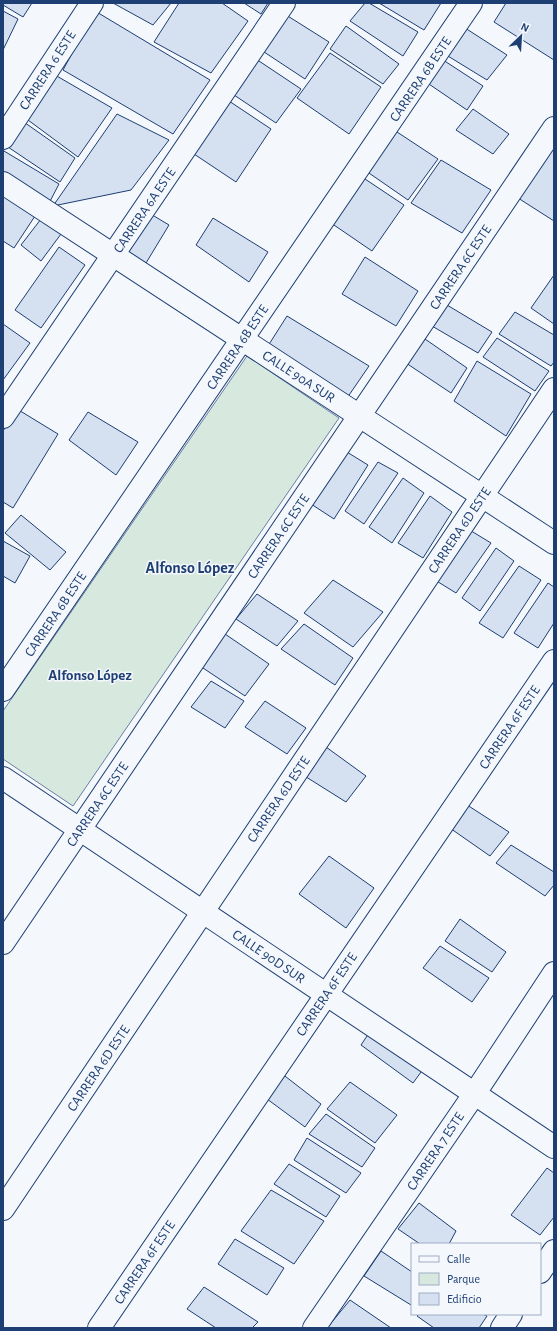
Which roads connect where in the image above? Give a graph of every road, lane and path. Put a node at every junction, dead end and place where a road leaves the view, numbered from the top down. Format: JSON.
{"nodes":[{"id":1,"x":92,"y":3,"type":"edge"},
{"id":2,"x":284,"y":3,"type":"edge"},
{"id":3,"x":471,"y":3,"type":"edge"},
{"id":4,"x":554,"y":128,"type":"edge"},
{"id":5,"x":3,"y":138,"type":"edge"},
{"id":6,"x":3,"y":183,"type":"edge"},
{"id":7,"x":114,"y":254,"type":"junction"},
{"id":8,"x":242,"y":339,"type":"junction"},
{"id":9,"x":554,"y":389,"type":"edge"},
{"id":10,"x":360,"y":416,"type":"junction"},
{"id":11,"x":3,"y":418,"type":"edge"},
{"id":12,"x":483,"y":496,"type":"junction"},
{"id":13,"x":554,"y":543,"type":"edge"},
{"id":14,"x":554,"y":661,"type":"edge"},
{"id":15,"x":3,"y":690,"type":"edge"},
{"id":16,"x":3,"y":778,"type":"edge"},
{"id":17,"x":80,"y":829,"type":"junction"},
{"id":18,"x":203,"y":911,"type":"junction"},
{"id":19,"x":3,"y":943,"type":"edge"},
{"id":20,"x":554,"y":973,"type":"edge"},
{"id":21,"x":326,"y":994,"type":"junction"},
{"id":22,"x":474,"y":1093,"type":"junction"},
{"id":23,"x":554,"y":1147,"type":"edge"},
{"id":24,"x":3,"y":1209,"type":"edge"},
{"id":25,"x":554,"y":1252,"type":"edge"},
{"id":26,"x":541,"y":1271,"type":"edge"},
{"id":27,"x":510,"y":1315,"type":"edge"},
{"id":28,"x":99,"y":1328,"type":"edge"},
{"id":29,"x":314,"y":1328,"type":"edge"},
{"id":30,"x":502,"y":1328,"type":"edge"}],
"edges":[{"from":1,"to":5,"type":"street","name":"CARRERA 6 ESTE"},
{"from":2,"to":7,"type":"street","name":"CARRERA 6A ESTE"},
{"from":3,"to":8,"type":"street","name":"CARRERA 6B ESTE"},
{"from":4,"to":10,"type":"street","name":"CARRERA 6C ESTE"},
{"from":6,"to":7,"type":"street","name":"CALLE 90A SUR"},
{"from":7,"to":8,"type":"street","name":"CALLE 90A SUR"},
{"from":7,"to":11,"type":"street","name":"CARRERA 6A ESTE"},
{"from":8,"to":10,"type":"street","name":"CALLE 90A SUR"},
{"from":8,"to":15,"type":"street","name":"CARRERA 6B ESTE"},
{"from":9,"to":12,"type":"street","name":"CARRERA 6D ESTE"},
{"from":10,"to":12,"type":"street","name":"CALLE 90A SUR"},
{"from":10,"to":17,"type":"street","name":"CARRERA 6C ESTE"},
{"from":12,"to":13,"type":"street","name":"CALLE 90A SUR"},
{"from":12,"to":18,"type":"street","name":"CARRERA 6D ESTE"},
{"from":14,"to":21,"type":"street","name":"CARRERA 6F ESTE"},
{"from":16,"to":17,"type":"street","name":"CALLE 90D SUR"},
{"from":17,"to":18,"type":"street","name":"CALLE 90D SUR"},
{"from":17,"to":19,"type":"street","name":"CARRERA 6C ESTE"},
{"from":18,"to":21,"type":"street","name":"CALLE 90D SUR"},
{"from":18,"to":24,"type":"street","name":"CARRERA 6D ESTE"},
{"from":20,"to":22,"type":"street","name":"CARRERA 7 ESTE"},
{"from":21,"to":22,"type":"street","name":"CALLE 90D SUR"},
{"from":21,"to":28,"type":"street","name":"CARRERA 6F ESTE"},
{"from":22,"to":23,"type":"street","name":"CALLE 90D SUR"},
{"from":22,"to":29,"type":"street","name":"CARRERA 7 ESTE"},
{"from":25,"to":26,"type":"street"},
{"from":27,"to":30,"type":"street"}]}
